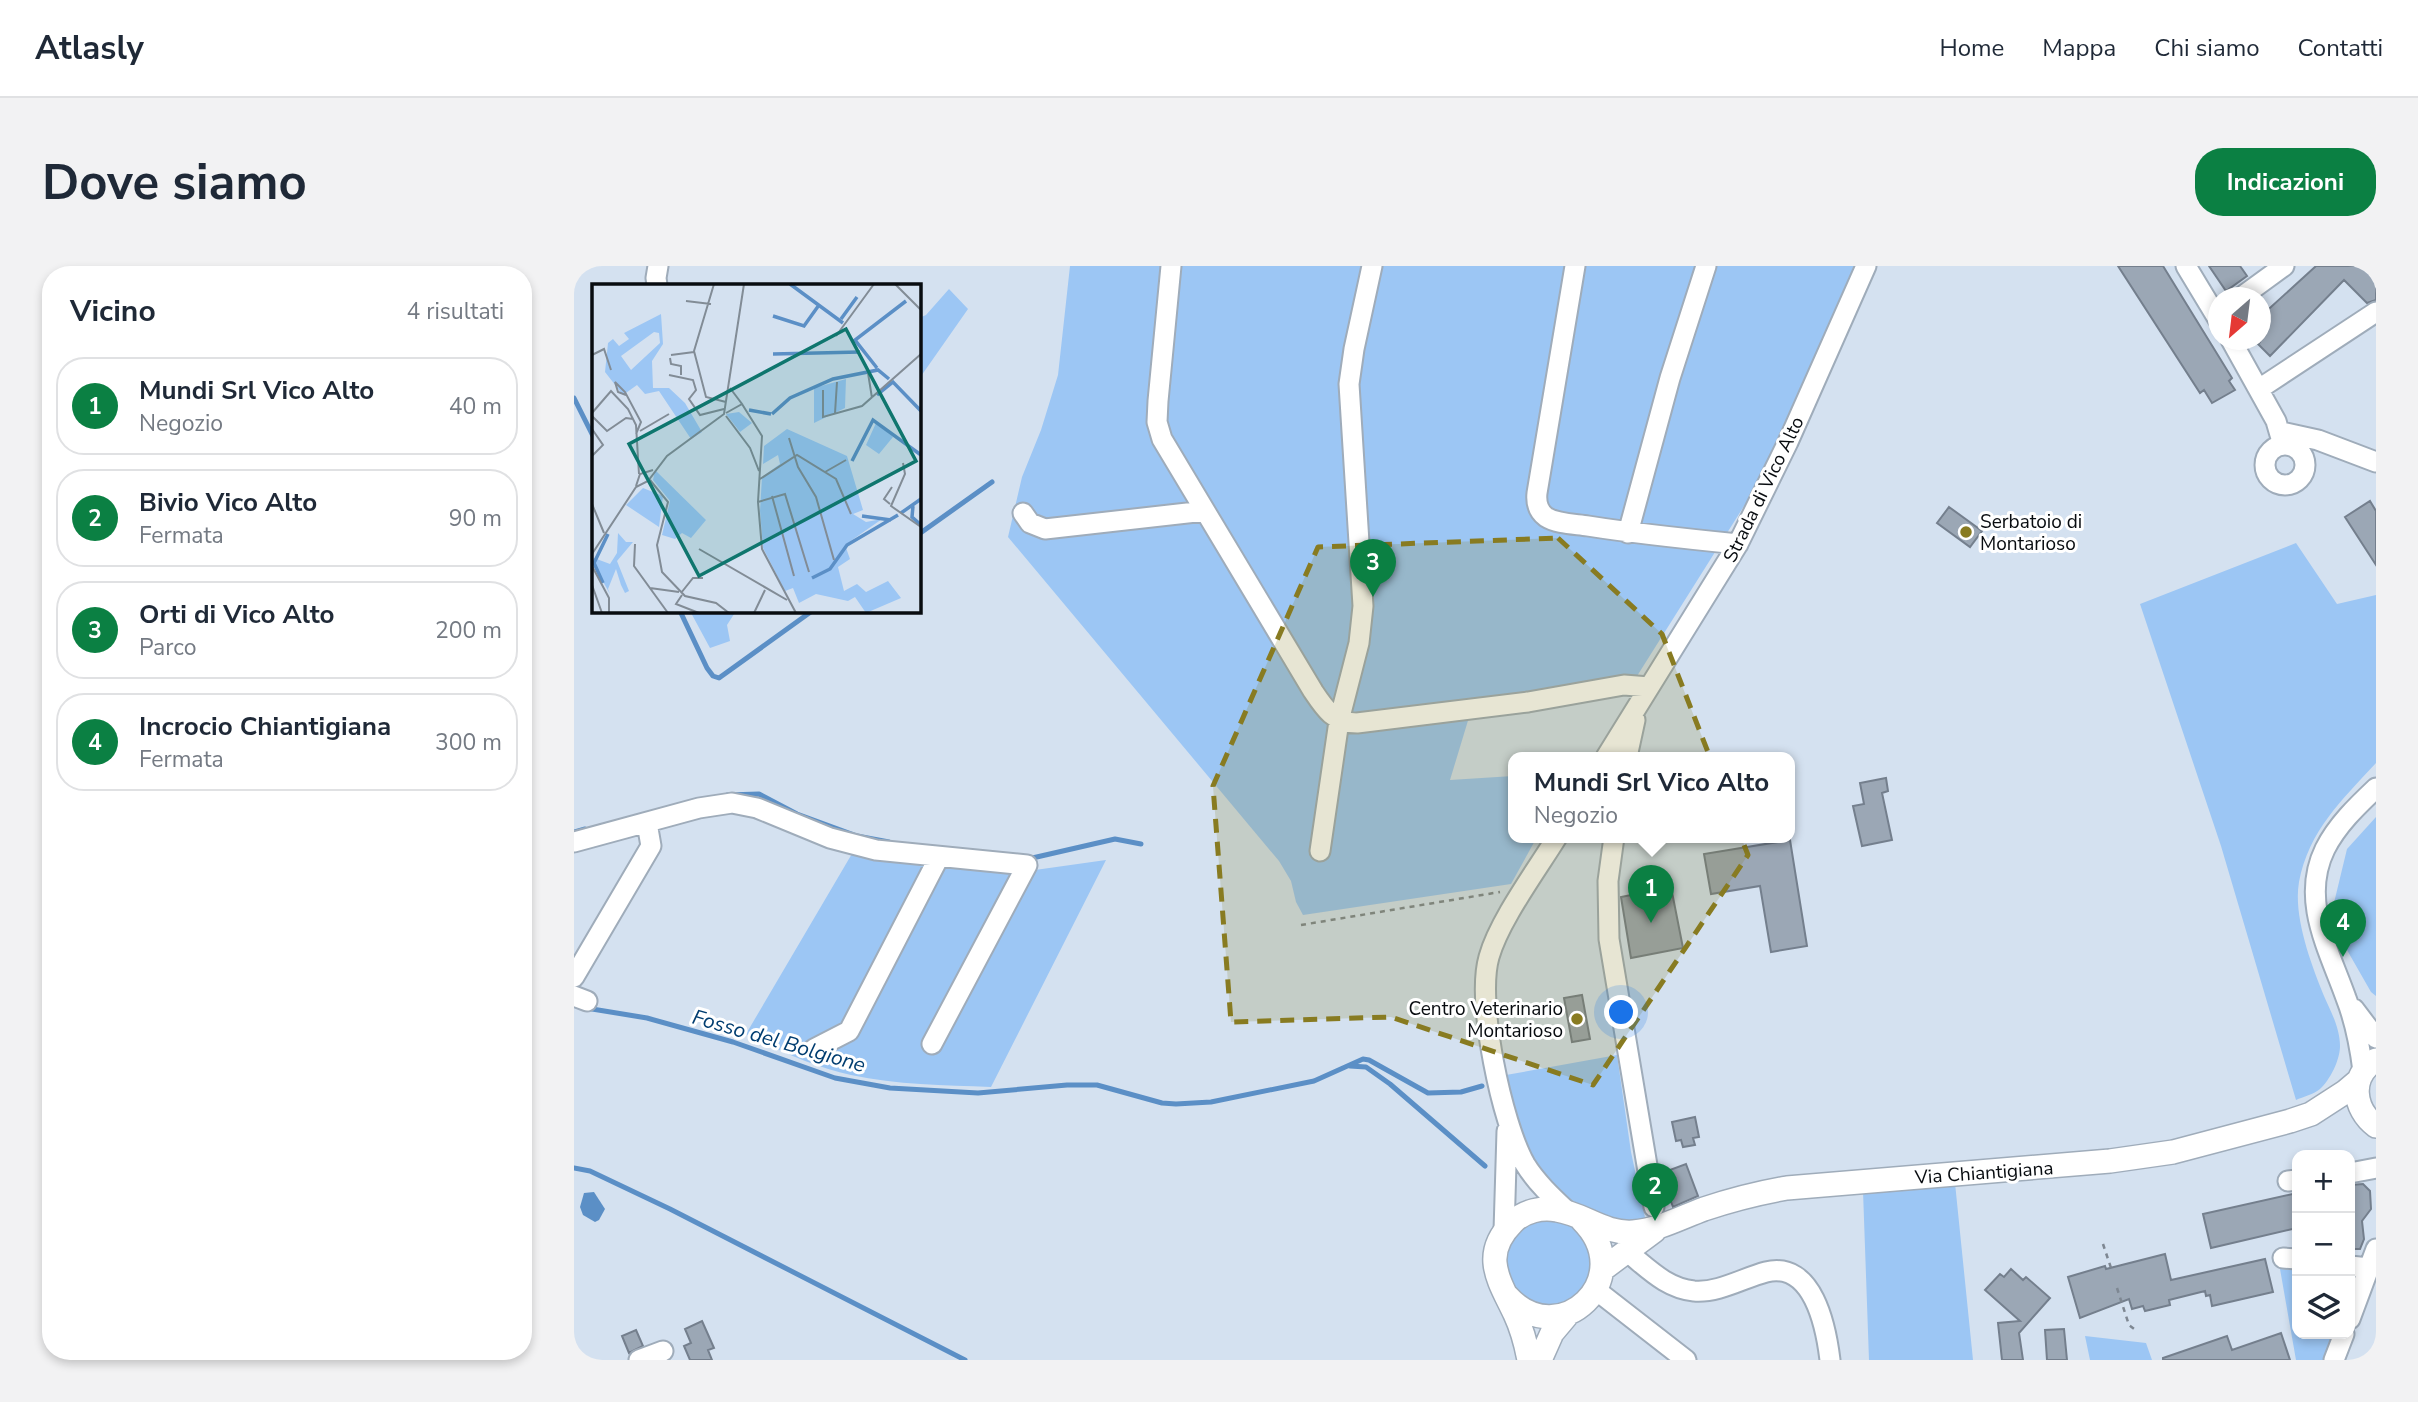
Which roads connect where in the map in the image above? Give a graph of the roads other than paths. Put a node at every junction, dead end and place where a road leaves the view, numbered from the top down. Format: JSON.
{"nodes":[{"id":1,"x":658,"y":266,"type":"edge"},
{"id":2,"x":1171,"y":266,"type":"edge"},
{"id":3,"x":1372,"y":266,"type":"edge"},
{"id":4,"x":1575,"y":266,"type":"edge"},
{"id":5,"x":1706,"y":266,"type":"edge"},
{"id":6,"x":1866,"y":266,"type":"edge"},
{"id":7,"x":2186,"y":266,"type":"edge"},
{"id":8,"x":2284,"y":266,"type":"edge"},
{"id":9,"x":657,"y":284,"type":"edge"},
{"id":10,"x":2255,"y":287,"type":"edge"},
{"id":11,"x":2208,"y":300,"type":"edge"},
{"id":12,"x":2376,"y":312,"type":"edge"},
{"id":13,"x":2237,"y":350,"type":"edge"},
{"id":14,"x":2259,"y":389,"type":"junction"},
{"id":15,"x":2376,"y":462,"type":"edge"},
{"id":16,"x":1205,"y":511,"type":"junction"},
{"id":17,"x":1023,"y":513,"type":"dead end"},
{"id":18,"x":1628,"y":533,"type":"junction"},
{"id":19,"x":1738,"y":544,"type":"junction"},
{"id":20,"x":1645,"y":695,"type":"junction"},
{"id":21,"x":1339,"y":721,"type":"junction"},
{"id":22,"x":1609,"y":752,"type":"edge"},
{"id":23,"x":1628,"y":752,"type":"edge"},
{"id":24,"x":2376,"y":788,"type":"edge"},
{"id":25,"x":647,"y":823,"type":"junction"},
{"id":26,"x":574,"y":842,"type":"edge"},
{"id":27,"x":1553,"y":843,"type":"edge"},
{"id":28,"x":1613,"y":843,"type":"edge"},
{"id":29,"x":1320,"y":851,"type":"dead end"},
{"id":30,"x":939,"y":857,"type":"junction"},
{"id":31,"x":574,"y":977,"type":"edge"},
{"id":32,"x":2347,"y":1000,"type":"junction"},
{"id":33,"x":2376,"y":1038,"type":"edge"},
{"id":34,"x":932,"y":1044,"type":"dead end"},
{"id":35,"x":814,"y":1049,"type":"dead end"},
{"id":36,"x":2366,"y":1071,"type":"edge"},
{"id":37,"x":2311,"y":1114,"type":"junction"},
{"id":38,"x":1507,"y":1120,"type":"junction"},
{"id":39,"x":2372,"y":1123,"type":"edge"},
{"id":40,"x":2376,"y":1168,"type":"edge"},
{"id":41,"x":2355,"y":1172,"type":"edge"},
{"id":42,"x":1574,"y":1215,"type":"junction"},
{"id":43,"x":1656,"y":1218,"type":"junction"},
{"id":44,"x":1504,"y":1231,"type":"junction"},
{"id":45,"x":2376,"y":1249,"type":"edge"},
{"id":46,"x":1626,"y":1251,"type":"junction"},
{"id":47,"x":2359,"y":1267,"type":"edge"},
{"id":48,"x":1604,"y":1288,"type":"junction"},
{"id":49,"x":2355,"y":1290,"type":"edge"},
{"id":50,"x":1503,"y":1292,"type":"junction"},
{"id":51,"x":1568,"y":1314,"type":"junction"},
{"id":52,"x":2342,"y":1339,"type":"edge"},
{"id":53,"x":663,"y":1351,"type":"dead end"},
{"id":54,"x":639,"y":1360,"type":"edge"},
{"id":55,"x":1529,"y":1360,"type":"edge"},
{"id":56,"x":1540,"y":1360,"type":"edge"},
{"id":57,"x":1686,"y":1360,"type":"edge"},
{"id":58,"x":1830,"y":1360,"type":"edge"},
{"id":59,"x":2334,"y":1360,"type":"edge"}],
"edges":[{"from":1,"to":9,"type":"street"},
{"from":2,"to":16,"type":"street"},
{"from":3,"to":21,"type":"street"},
{"from":4,"to":18,"type":"street"},
{"from":5,"to":18,"type":"street"},
{"from":6,"to":19,"type":"street","name":"Strada di Vico Alto"},
{"from":7,"to":11,"type":"street"},
{"from":8,"to":10,"type":"street"},
{"from":12,"to":14,"type":"street"},
{"from":13,"to":14,"type":"street"},
{"from":14,"to":15,"type":"street"},
{"from":16,"to":17,"type":"street"},
{"from":16,"to":21,"type":"street"},
{"from":18,"to":19,"type":"street"},
{"from":19,"to":20,"type":"street","name":"Strada di Vico Alto"},
{"from":20,"to":21,"type":"street"},
{"from":20,"to":22,"type":"street","name":"Strada di Vico Alto"},
{"from":20,"to":23,"type":"street","name":"Strada di Vico Alto"},
{"from":21,"to":29,"type":"street"},
{"from":24,"to":32,"type":"street"},
{"from":25,"to":26,"type":"street"},
{"from":25,"to":30,"type":"street"},
{"from":25,"to":31,"type":"street"},
{"from":27,"to":38,"type":"street"},
{"from":28,"to":43,"type":"street"},
{"from":30,"to":34,"type":"street"},
{"from":30,"to":35,"type":"street"},
{"from":32,"to":33,"type":"street"},
{"from":32,"to":36,"type":"street"},
{"from":36,"to":37,"type":"main road","name":"Via Chiantigiana"},
{"from":36,"to":39,"type":"main road","name":"Via Chiantigiana"},
{"from":37,"to":39,"type":"main road","name":"Via Chiantigiana"},
{"from":37,"to":43,"type":"main road","name":"Via Chiantigiana"},
{"from":38,"to":42,"type":"street"},
{"from":38,"to":44,"type":"street"},
{"from":40,"to":41,"type":"street"},
{"from":42,"to":43,"type":"main road","name":"Via Chiantigiana"},
{"from":42,"to":44,"type":"main road","name":"Via Chiantigiana"},
{"from":42,"to":48,"type":"main road"},
{"from":43,"to":46,"type":"main road","name":"Via Chiantigiana"},
{"from":44,"to":50,"type":"main road"},
{"from":45,"to":47,"type":"street"},
{"from":46,"to":48,"type":"main road","name":"Via Chiantigiana"},
{"from":46,"to":58,"type":"street"},
{"from":47,"to":49,"type":"street"},
{"from":48,"to":51,"type":"main road","name":"Via Chiantigiana"},
{"from":48,"to":57,"type":"street"},
{"from":50,"to":51,"type":"main road"},
{"from":50,"to":55,"type":"main road"},
{"from":51,"to":56,"type":"main road","name":"Via Chiantigiana"},
{"from":52,"to":59,"type":"street"},
{"from":53,"to":54,"type":"street"}]}
